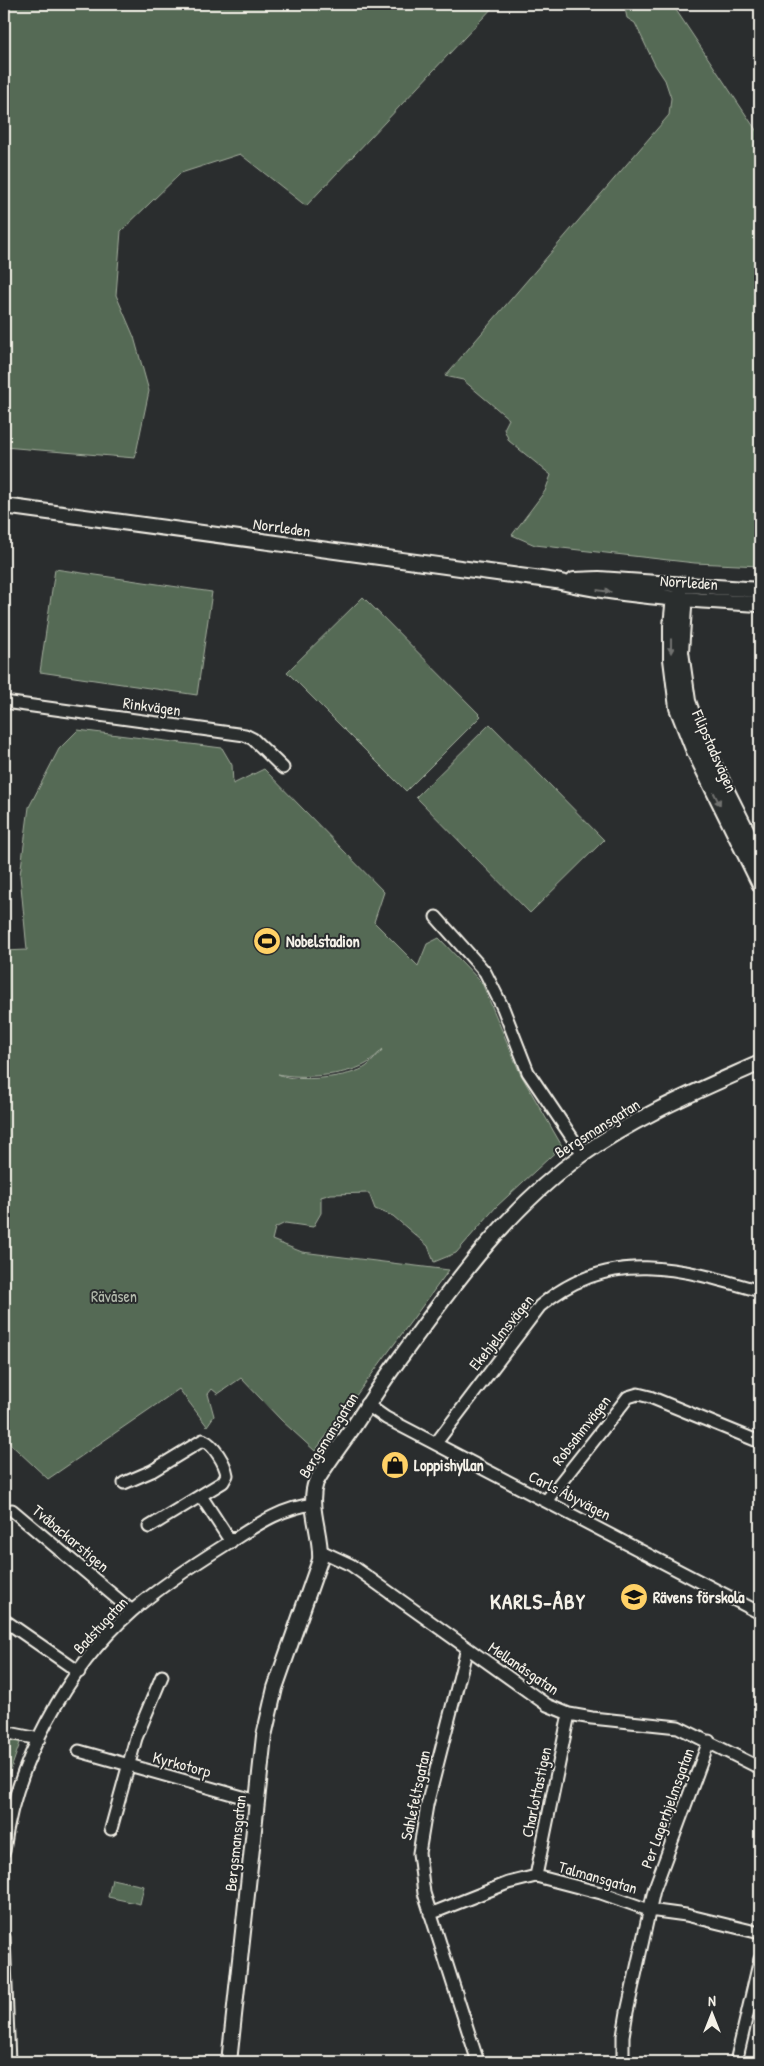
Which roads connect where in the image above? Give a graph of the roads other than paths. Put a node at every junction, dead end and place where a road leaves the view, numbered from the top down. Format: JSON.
{"nodes":[{"id":1,"x":4,"y":506,"type":"edge"},
{"id":2,"x":760,"y":590,"type":"edge"},
{"id":3,"x":679,"y":592,"type":"junction"},
{"id":4,"x":760,"y":604,"type":"edge"},
{"id":5,"x":4,"y":702,"type":"edge"},
{"id":6,"x":283,"y":768,"type":"dead end"},
{"id":7,"x":760,"y":857,"type":"edge"},
{"id":8,"x":760,"y":885,"type":"edge"},
{"id":9,"x":436,"y":917,"type":"dead end"},
{"id":10,"x":760,"y":1063,"type":"edge"},
{"id":11,"x":583,"y":1154,"type":"junction"},
{"id":12,"x":760,"y":1291,"type":"edge"},
{"id":13,"x":366,"y":1404,"type":"junction"},
{"id":14,"x":436,"y":1442,"type":"junction"},
{"id":15,"x":760,"y":1442,"type":"edge"},
{"id":16,"x":124,"y":1483,"type":"dead end"},
{"id":17,"x":201,"y":1496,"type":"junction"},
{"id":18,"x":546,"y":1502,"type":"junction"},
{"id":19,"x":314,"y":1504,"type":"junction"},
{"id":20,"x":12,"y":1510,"type":"dead end"},
{"id":21,"x":149,"y":1527,"type":"dead end"},
{"id":22,"x":231,"y":1542,"type":"junction"},
{"id":23,"x":321,"y":1551,"type":"junction"},
{"id":24,"x":132,"y":1611,"type":"junction"},
{"id":25,"x":760,"y":1613,"type":"edge"},
{"id":26,"x":4,"y":1620,"type":"edge"},
{"id":27,"x":466,"y":1648,"type":"junction"},
{"id":28,"x":79,"y":1672,"type":"junction"},
{"id":29,"x":162,"y":1676,"type":"dead end"},
{"id":30,"x":569,"y":1714,"type":"junction"},
{"id":31,"x":4,"y":1732,"type":"edge"},
{"id":32,"x":39,"y":1739,"type":"junction"},
{"id":33,"x":709,"y":1741,"type":"junction"},
{"id":34,"x":79,"y":1751,"type":"dead end"},
{"id":35,"x":128,"y":1766,"type":"junction"},
{"id":36,"x":760,"y":1768,"type":"edge"},
{"id":37,"x":256,"y":1801,"type":"junction"},
{"id":38,"x":111,"y":1829,"type":"dead end"},
{"id":39,"x":4,"y":1852,"type":"edge"},
{"id":40,"x":536,"y":1876,"type":"junction"},
{"id":41,"x":649,"y":1910,"type":"junction"},
{"id":42,"x":430,"y":1914,"type":"junction"},
{"id":43,"x":760,"y":1933,"type":"edge"},
{"id":44,"x":4,"y":1937,"type":"edge"},
{"id":45,"x":760,"y":1960,"type":"edge"},
{"id":46,"x":9,"y":2062,"type":"edge"},
{"id":47,"x":229,"y":2062,"type":"edge"},
{"id":48,"x":478,"y":2062,"type":"edge"},
{"id":49,"x":623,"y":2062,"type":"edge"},
{"id":50,"x":736,"y":2062,"type":"edge"}],
"edges":[{"from":1,"to":3,"type":"street","name":"Norrleden"},
{"from":2,"to":3,"type":"street","name":"Norrleden"},
{"from":3,"to":4,"type":"street","name":"Norrleden"},
{"from":3,"to":7,"type":"street","name":"Filipstadsvägen"},
{"from":3,"to":8,"type":"street","name":"Filipstadsvägen","one_way":true},
{"from":5,"to":6,"type":"street","name":"Rinkvägen"},
{"from":9,"to":11,"type":"street"},
{"from":10,"to":11,"type":"street","name":"Bergsmansgatan"},
{"from":11,"to":13,"type":"street","name":"Bergsmansgatan"},
{"from":12,"to":14,"type":"street","name":"Ekehjelmsvägen"},
{"from":13,"to":14,"type":"street","name":"Carls Åbyvägen"},
{"from":13,"to":19,"type":"street","name":"Bergsmansgatan"},
{"from":14,"to":18,"type":"street","name":"Carls Åbyvägen"},
{"from":15,"to":18,"type":"street","name":"Robsahmvägen"},
{"from":16,"to":17,"type":"street"},
{"from":17,"to":21,"type":"street"},
{"from":17,"to":22,"type":"street"},
{"from":18,"to":25,"type":"street","name":"Carls Åbyvägen"},
{"from":19,"to":22,"type":"street","name":"Badstugatan"},
{"from":19,"to":23,"type":"street","name":"Bergsmansgatan"},
{"from":20,"to":24,"type":"street","name":"Tvåbackarstigen"},
{"from":22,"to":24,"type":"street","name":"Badstugatan"},
{"from":23,"to":27,"type":"street","name":"Mellanåsgatan"},
{"from":23,"to":37,"type":"street","name":"Bergsmansgatan"},
{"from":24,"to":28,"type":"street","name":"Badstugatan"},
{"from":26,"to":28,"type":"street"},
{"from":27,"to":30,"type":"street","name":"Mellanåsgatan"},
{"from":27,"to":42,"type":"street","name":"Sahlefeltsgatan"},
{"from":28,"to":32,"type":"street","name":"Badstugatan"},
{"from":29,"to":35,"type":"street","name":"Kyrkotorp"},
{"from":30,"to":33,"type":"street","name":"Mellanåsgatan"},
{"from":30,"to":40,"type":"street","name":"Charlottastigen"},
{"from":31,"to":32,"type":"street"},
{"from":32,"to":39,"type":"street","name":"Badstugatan"},
{"from":33,"to":36,"type":"street","name":"Mellanåsgatan"},
{"from":33,"to":41,"type":"street","name":"Per Lagerhjelmsgatan"},
{"from":34,"to":35,"type":"street","name":"Kyrkotorp"},
{"from":35,"to":37,"type":"street","name":"Kyrkotorp"},
{"from":35,"to":38,"type":"street","name":"Kyrkotorp"},
{"from":37,"to":47,"type":"street","name":"Bergsmansgatan"},
{"from":40,"to":41,"type":"street","name":"Talmansgatan"},
{"from":40,"to":42,"type":"street","name":"Talmansgatan"},
{"from":41,"to":43,"type":"street","name":"Talmansgatan"},
{"from":41,"to":49,"type":"street","name":"Per Lagerhjelmsgatan"},
{"from":42,"to":48,"type":"street","name":"Sahlefeltsgatan"},
{"from":44,"to":46,"type":"street"},
{"from":45,"to":50,"type":"street"}]}
